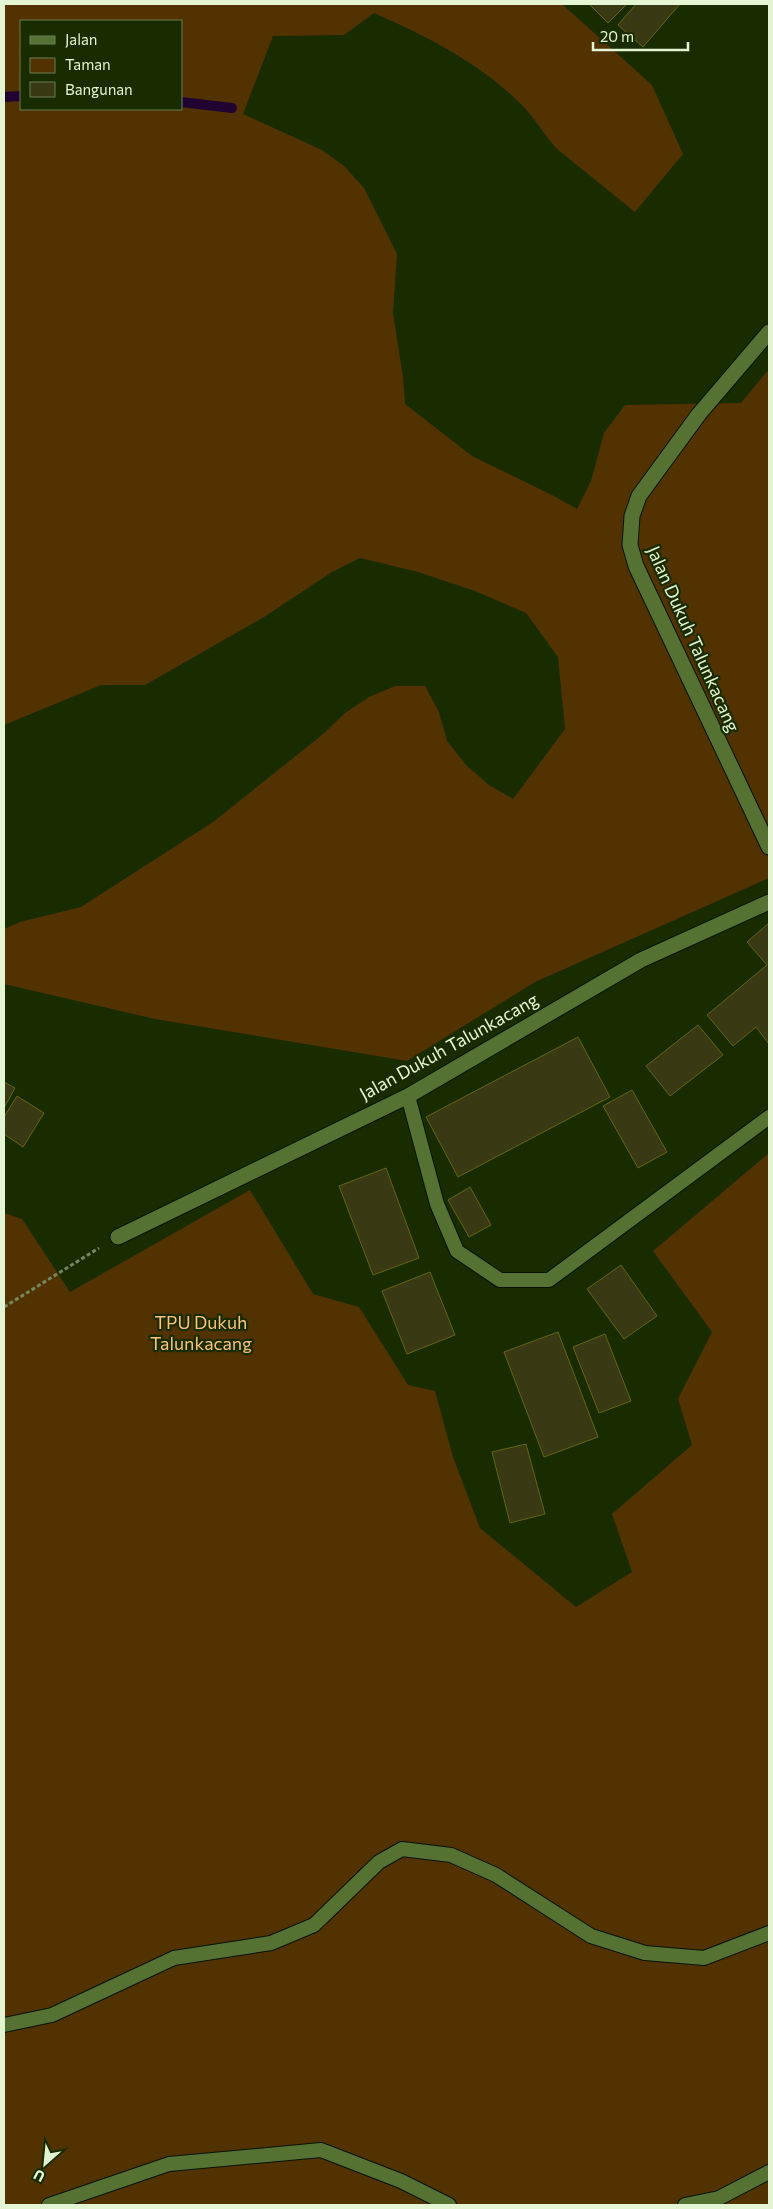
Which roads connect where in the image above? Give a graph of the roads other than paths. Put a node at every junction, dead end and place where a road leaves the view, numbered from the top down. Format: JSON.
{"nodes":[{"id":1,"x":769,"y":332,"type":"edge"},
{"id":2,"x":769,"y":847,"type":"edge"},
{"id":3,"x":769,"y":902,"type":"edge"},
{"id":4,"x":408,"y":1096,"type":"junction"},
{"id":5,"x":769,"y":1118,"type":"edge"},
{"id":6,"x":118,"y":1236,"type":"road end"},
{"id":7,"x":769,"y":1934,"type":"edge"},
{"id":8,"x":4,"y":2025,"type":"edge"},
{"id":9,"x":769,"y":2172,"type":"edge"},
{"id":10,"x":49,"y":2205,"type":"edge"},
{"id":11,"x":449,"y":2205,"type":"edge"},
{"id":12,"x":685,"y":2205,"type":"edge"}],
"edges":[{"from":1,"to":2,"type":"street","name":"Jalan Dukuh Talunkacang"},
{"from":3,"to":4,"type":"street","name":"Jalan Dukuh Talunkacang"},
{"from":4,"to":5,"type":"lane"},
{"from":4,"to":6,"type":"street","name":"Jalan Dukuh Talunkacang"},
{"from":7,"to":8,"type":"lane"},
{"from":9,"to":12,"type":"lane"},
{"from":10,"to":11,"type":"lane"}]}
